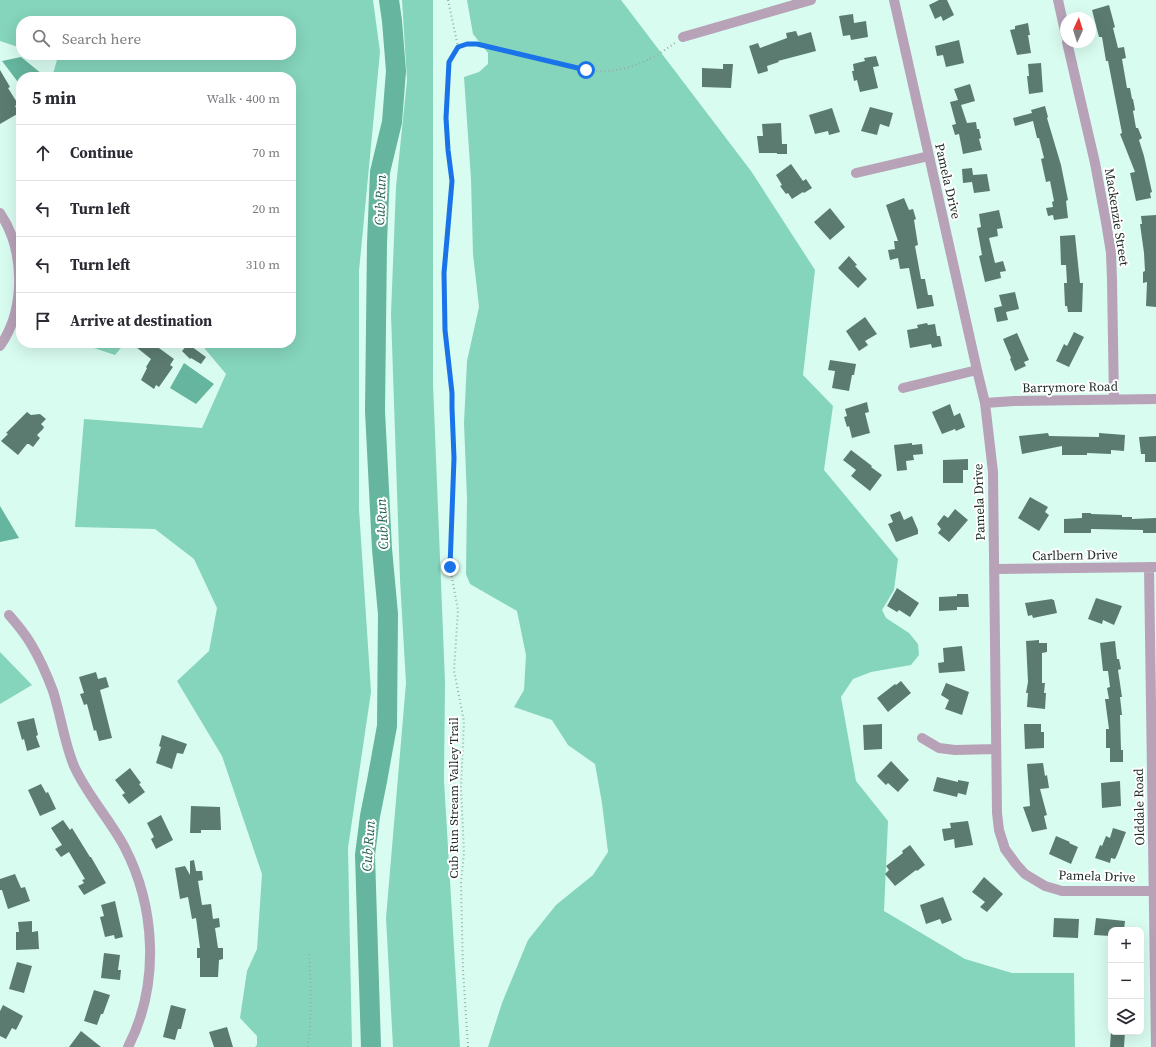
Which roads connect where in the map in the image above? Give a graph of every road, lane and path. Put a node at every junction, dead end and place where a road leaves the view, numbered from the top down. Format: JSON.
{"nodes":[{"id":1,"x":448,"y":0,"type":"edge"},
{"id":2,"x":811,"y":0,"type":"edge"},
{"id":3,"x":894,"y":0,"type":"edge"},
{"id":4,"x":1058,"y":0,"type":"edge"},
{"id":5,"x":1061,"y":12,"type":"edge"},
{"id":6,"x":683,"y":37,"type":"joint"},
{"id":7,"x":458,"y":47,"type":"junction"},
{"id":8,"x":1068,"y":48,"type":"edge"},
{"id":9,"x":929,"y":156,"type":"junction"},
{"id":10,"x":856,"y":173,"type":"dead end"},
{"id":11,"x":0,"y":213,"type":"edge"},
{"id":12,"x":16,"y":252,"type":"edge"},
{"id":13,"x":16,"y":306,"type":"edge"},
{"id":14,"x":0,"y":346,"type":"edge"},
{"id":15,"x":977,"y":370,"type":"junction"},
{"id":16,"x":903,"y":388,"type":"dead end"},
{"id":17,"x":1156,"y":399,"type":"edge"},
{"id":18,"x":1114,"y":400,"type":"junction"},
{"id":19,"x":985,"y":403,"type":"junction"},
{"id":20,"x":1152,"y":567,"type":"edge"},
{"id":21,"x":994,"y":569,"type":"junction"},
{"id":22,"x":10,"y":615,"type":"dead end"},
{"id":23,"x":922,"y":738,"type":"dead end"},
{"id":24,"x":996,"y":749,"type":"junction"},
{"id":25,"x":1153,"y":891,"type":"junction"},
{"id":26,"x":309,"y":952,"type":"dead end"},
{"id":27,"x":128,"y":1047,"type":"edge"},
{"id":28,"x":308,"y":1047,"type":"edge"},
{"id":29,"x":468,"y":1047,"type":"edge"},
{"id":30,"x":1156,"y":1047,"type":"edge"}],
"edges":[{"from":1,"to":7,"type":"path"},
{"from":2,"to":6,"type":"street"},
{"from":3,"to":9,"type":"street","name":"Pamela Drive"},
{"from":4,"to":5,"type":"street"},
{"from":6,"to":7,"type":"path"},
{"from":7,"to":29,"type":"path","name":"Cub Run Stream Valley Trail"},
{"from":8,"to":18,"type":"street","name":"Mackenzie Street"},
{"from":9,"to":10,"type":"street"},
{"from":9,"to":15,"type":"street","name":"Pamela Drive"},
{"from":11,"to":12,"type":"street"},
{"from":13,"to":14,"type":"street"},
{"from":15,"to":16,"type":"street"},
{"from":15,"to":19,"type":"street","name":"Pamela Drive"},
{"from":17,"to":18,"type":"street","name":"Barrymore Road"},
{"from":18,"to":19,"type":"street","name":"Barrymore Road"},
{"from":19,"to":21,"type":"street","name":"Pamela Drive"},
{"from":20,"to":21,"type":"street","name":"Carlbern Drive"},
{"from":20,"to":25,"type":"street","name":"Olddale Road"},
{"from":21,"to":24,"type":"street","name":"Pamela Drive"},
{"from":22,"to":27,"type":"street"},
{"from":23,"to":24,"type":"street"},
{"from":24,"to":25,"type":"street","name":"Pamela Drive"},
{"from":25,"to":30,"type":"street","name":"Olddale Road"},
{"from":26,"to":28,"type":"path"}]}
